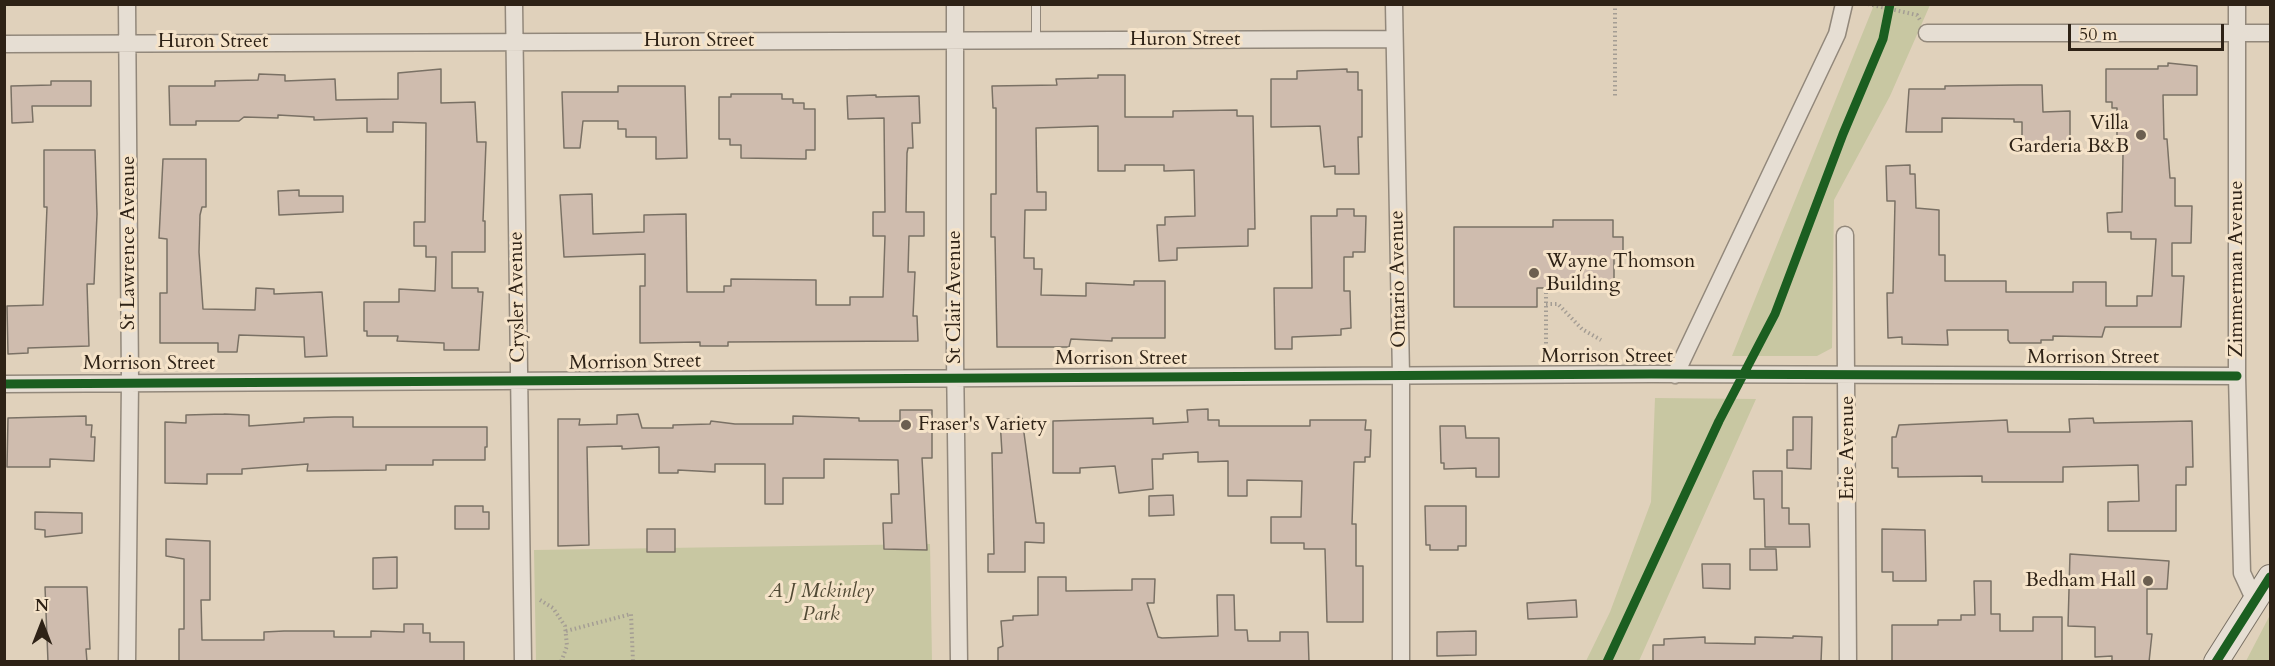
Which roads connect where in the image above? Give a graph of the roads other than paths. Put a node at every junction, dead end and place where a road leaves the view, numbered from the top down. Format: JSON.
{"nodes":[{"id":1,"x":127,"y":4,"type":"edge"},
{"id":2,"x":514,"y":4,"type":"edge"},
{"id":3,"x":955,"y":4,"type":"edge"},
{"id":4,"x":1036,"y":4,"type":"edge"},
{"id":5,"x":1394,"y":4,"type":"edge"},
{"id":6,"x":1844,"y":4,"type":"edge"},
{"id":7,"x":2236,"y":4,"type":"edge"},
{"id":8,"x":1927,"y":33,"type":"road end"},
{"id":9,"x":2271,"y":33,"type":"edge"},
{"id":10,"x":2237,"y":34,"type":"junction"},
{"id":11,"x":1394,"y":39,"type":"junction"},
{"id":12,"x":956,"y":40,"type":"junction"},
{"id":13,"x":1036,"y":40,"type":"junction"},
{"id":14,"x":127,"y":42,"type":"junction"},
{"id":15,"x":515,"y":43,"type":"junction"},
{"id":16,"x":4,"y":44,"type":"edge"},
{"id":17,"x":1845,"y":235,"type":"dead end"},
{"id":18,"x":1675,"y":375,"type":"junction"},
{"id":19,"x":1848,"y":375,"type":"junction"},
{"id":20,"x":1401,"y":376,"type":"junction"},
{"id":21,"x":2237,"y":376,"type":"junction"},
{"id":22,"x":956,"y":378,"type":"junction"},
{"id":23,"x":130,"y":381,"type":"junction"},
{"id":24,"x":520,"y":382,"type":"junction"},
{"id":25,"x":4,"y":384,"type":"edge"},
{"id":26,"x":2271,"y":577,"type":"edge"},
{"id":27,"x":2256,"y":603,"type":"junction"},
{"id":28,"x":127,"y":662,"type":"edge"},
{"id":29,"x":523,"y":662,"type":"edge"},
{"id":30,"x":959,"y":662,"type":"edge"},
{"id":31,"x":1401,"y":662,"type":"edge"},
{"id":32,"x":1848,"y":662,"type":"edge"},
{"id":33,"x":2216,"y":662,"type":"edge"}],
"edges":[{"from":1,"to":14,"type":"street","name":"St Lawrence Avenue"},
{"from":2,"to":15,"type":"street","name":"Crysler Avenue"},
{"from":3,"to":12,"type":"street","name":"St Clair Avenue"},
{"from":4,"to":13,"type":"lane"},
{"from":5,"to":11,"type":"street","name":"Ontario Avenue"},
{"from":6,"to":18,"type":"street"},
{"from":7,"to":10,"type":"street","name":"Zimmerman Avenue"},
{"from":8,"to":10,"type":"street"},
{"from":9,"to":10,"type":"street"},
{"from":10,"to":21,"type":"street","name":"Zimmerman Avenue"},
{"from":11,"to":13,"type":"street","name":"Huron Street"},
{"from":11,"to":20,"type":"street","name":"Ontario Avenue"},
{"from":12,"to":13,"type":"street","name":"Huron Street"},
{"from":12,"to":15,"type":"street","name":"Huron Street"},
{"from":12,"to":22,"type":"street","name":"St Clair Avenue"},
{"from":14,"to":15,"type":"street","name":"Huron Street"},
{"from":14,"to":16,"type":"street","name":"Huron Street"},
{"from":14,"to":23,"type":"street","name":"St Lawrence Avenue"},
{"from":15,"to":24,"type":"street","name":"Crysler Avenue"},
{"from":17,"to":19,"type":"street","name":"Erie Avenue"},
{"from":18,"to":19,"type":"street","name":"Morrison Street"},
{"from":18,"to":20,"type":"street","name":"Morrison Street"},
{"from":19,"to":21,"type":"street","name":"Morrison Street"},
{"from":19,"to":32,"type":"street","name":"Erie Avenue"},
{"from":20,"to":22,"type":"street","name":"Morrison Street"},
{"from":20,"to":31,"type":"street","name":"Ontario Avenue"},
{"from":21,"to":27,"type":"street","name":"Zimmerman Avenue"},
{"from":22,"to":24,"type":"street","name":"Morrison Street"},
{"from":22,"to":30,"type":"street","name":"St Clair Avenue"},
{"from":23,"to":24,"type":"street","name":"Morrison Street"},
{"from":23,"to":25,"type":"street","name":"Morrison Street"},
{"from":23,"to":28,"type":"street","name":"St Lawrence Avenue"},
{"from":24,"to":29,"type":"street","name":"Crysler Avenue"},
{"from":26,"to":27,"type":"main road"},
{"from":27,"to":33,"type":"main road"}]}
